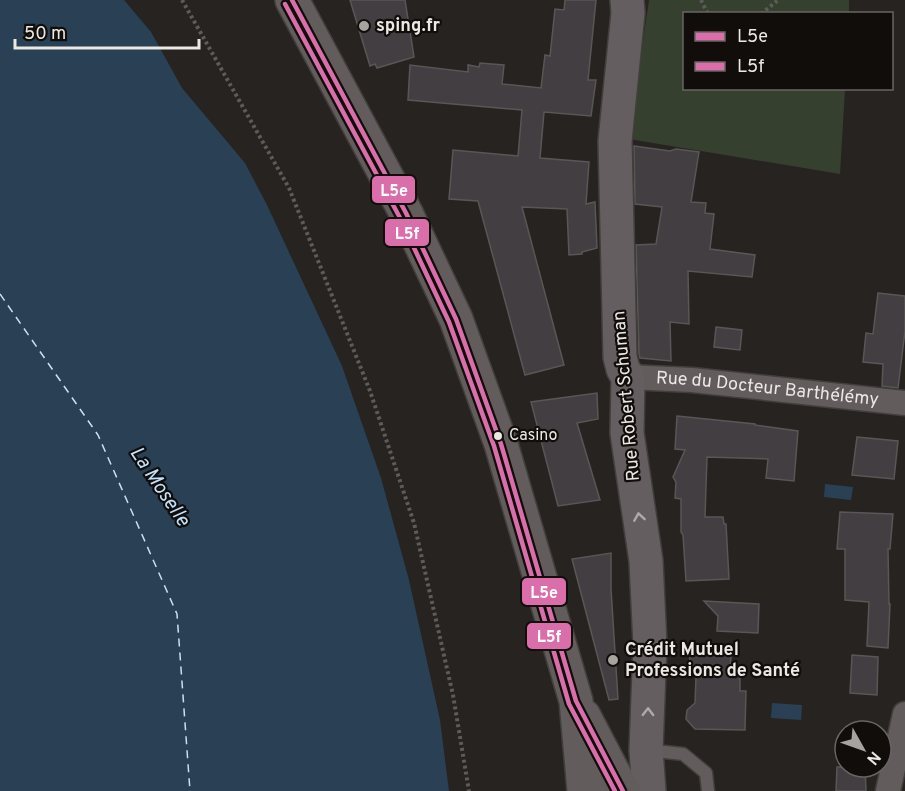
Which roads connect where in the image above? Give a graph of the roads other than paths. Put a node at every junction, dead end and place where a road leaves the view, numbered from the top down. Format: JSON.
{"nodes":[{"id":1,"x":292,"y":0,"type":"edge"},
{"id":2,"x":627,"y":0,"type":"edge"},
{"id":3,"x":628,"y":377,"type":"junction"},
{"id":4,"x":905,"y":403,"type":"edge"},
{"id":5,"x":576,"y":701,"type":"junction"},
{"id":6,"x":905,"y":714,"type":"edge"},
{"id":7,"x":646,"y":750,"type":"junction"},
{"id":8,"x":584,"y":791,"type":"edge"},
{"id":9,"x":602,"y":791,"type":"edge"},
{"id":10,"x":623,"y":791,"type":"edge"},
{"id":11,"x":649,"y":791,"type":"edge"},
{"id":12,"x":708,"y":791,"type":"edge"},
{"id":13,"x":888,"y":791,"type":"edge"}],
"edges":[{"from":1,"to":5,"type":"main road"},
{"from":2,"to":3,"type":"street","name":"Rue Robert Schuman"},
{"from":3,"to":4,"type":"street","name":"Rue du Docteur Barthélémy"},
{"from":7,"to":3,"type":"street","name":"Rue Robert Schuman","one_way":true},
{"from":5,"to":8,"type":"main road"},
{"from":5,"to":9,"type":"street"},
{"from":5,"to":10,"type":"main road"},
{"from":6,"to":13,"type":"street"},
{"from":7,"to":11,"type":"street","name":"Rue Robert Schuman"},
{"from":7,"to":12,"type":"lane"}]}
